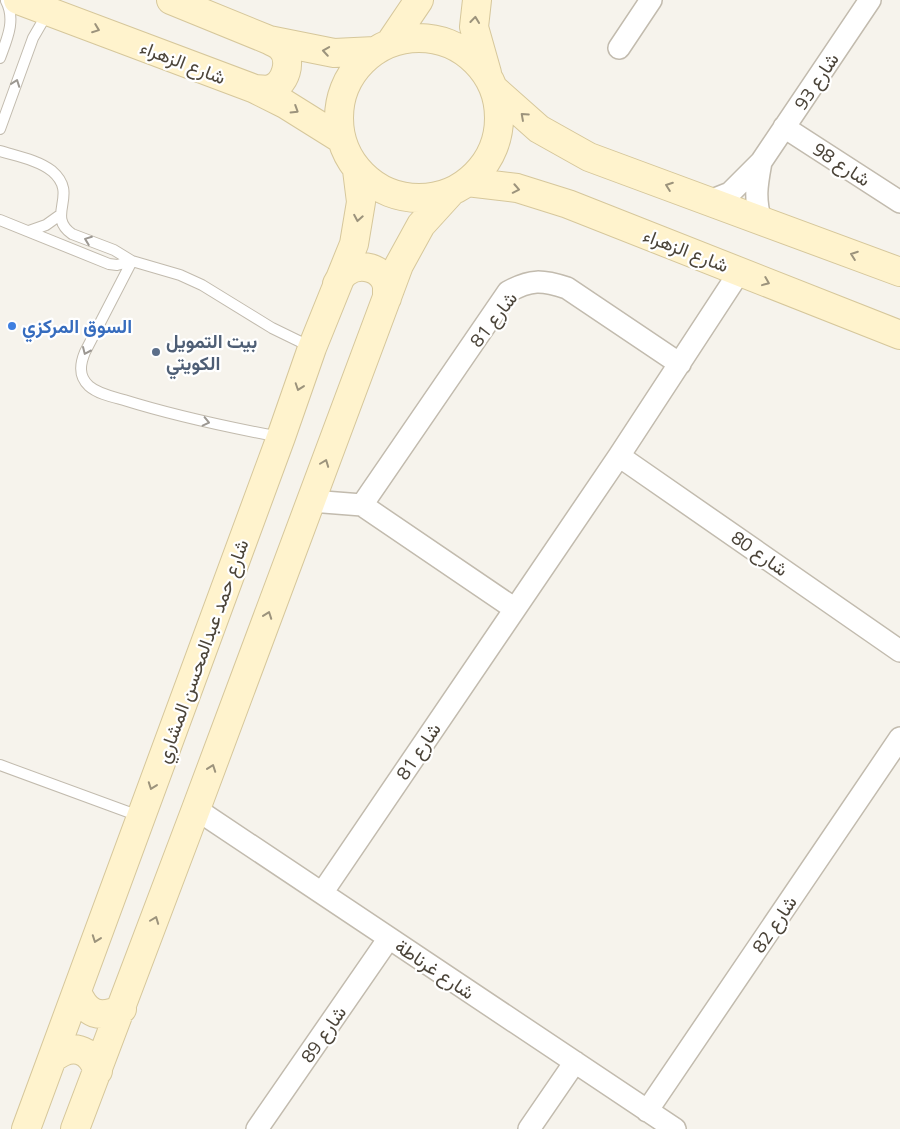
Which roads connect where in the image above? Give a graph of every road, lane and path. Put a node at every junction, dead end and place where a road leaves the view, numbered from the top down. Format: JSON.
{"nodes":[{"id":1,"x":5,"y":0,"type":"edge"},
{"id":2,"x":18,"y":0,"type":"edge"},
{"id":3,"x":171,"y":0,"type":"edge"},
{"id":4,"x":419,"y":0,"type":"edge"},
{"id":5,"x":478,"y":0,"type":"edge"},
{"id":6,"x":651,"y":0,"type":"edge"},
{"id":7,"x":870,"y":0,"type":"edge"},
{"id":8,"x":57,"y":14,"type":"junction"},
{"id":9,"x":270,"y":40,"type":"junction"},
{"id":10,"x":382,"y":47,"type":"junction"},
{"id":11,"x":619,"y":48,"type":"dead end"},
{"id":12,"x":0,"y":58,"type":"edge"},
{"id":13,"x":490,"y":81,"type":"junction"},
{"id":14,"x":255,"y":89,"type":"junction"},
{"id":15,"x":784,"y":127,"type":"junction"},
{"id":16,"x":0,"y":129,"type":"edge"},
{"id":17,"x":341,"y":138,"type":"junction"},
{"id":18,"x":1,"y":148,"type":"edge"},
{"id":19,"x":762,"y":162,"type":"junction"},
{"id":20,"x":357,"y":170,"type":"junction"},
{"id":21,"x":459,"y":187,"type":"junction"},
{"id":22,"x":710,"y":202,"type":"junction"},
{"id":23,"x":900,"y":202,"type":"edge"},
{"id":24,"x":60,"y":215,"type":"junction"},
{"id":25,"x":0,"y":220,"type":"edge"},
{"id":26,"x":761,"y":221,"type":"junction"},
{"id":27,"x":29,"y":230,"type":"junction"},
{"id":28,"x":132,"y":261,"type":"junction"},
{"id":29,"x":740,"y":271,"type":"junction"},
{"id":30,"x":900,"y":272,"type":"edge"},
{"id":31,"x":337,"y":284,"type":"junction"},
{"id":32,"x":387,"y":298,"type":"junction"},
{"id":33,"x":900,"y":334,"type":"edge"},
{"id":34,"x":312,"y":348,"type":"junction"},
{"id":35,"x":680,"y":364,"type":"junction"},
{"id":36,"x":281,"y":437,"type":"junction"},
{"id":37,"x":620,"y":456,"type":"junction"},
{"id":38,"x":310,"y":501,"type":"junction"},
{"id":39,"x":362,"y":505,"type":"junction"},
{"id":40,"x":515,"y":609,"type":"junction"},
{"id":41,"x":900,"y":650,"type":"edge"},
{"id":42,"x":900,"y":738,"type":"edge"},
{"id":43,"x":0,"y":765,"type":"edge"},
{"id":44,"x":196,"y":809,"type":"junction"},
{"id":45,"x":140,"y":816,"type":"junction"},
{"id":46,"x":322,"y":893,"type":"junction"},
{"id":47,"x":389,"y":938,"type":"junction"},
{"id":48,"x":77,"y":992,"type":"junction"},
{"id":49,"x":122,"y":1008,"type":"junction"},
{"id":50,"x":53,"y":1058,"type":"junction"},
{"id":51,"x":575,"y":1062,"type":"junction"},
{"id":52,"x":98,"y":1071,"type":"junction"},
{"id":53,"x":648,"y":1111,"type":"junction"},
{"id":54,"x":26,"y":1129,"type":"edge"},
{"id":55,"x":75,"y":1129,"type":"edge"},
{"id":56,"x":257,"y":1129,"type":"edge"},
{"id":57,"x":529,"y":1129,"type":"edge"},
{"id":58,"x":675,"y":1129,"type":"edge"}],
"edges":[{"from":1,"to":12,"type":"lane"},
{"from":2,"to":8,"type":"street","name":"شارع الزهراء"},
{"from":3,"to":9,"type":"street"},
{"from":4,"to":10,"type":"street"},
{"from":13,"to":5,"type":"street","one_way":true},
{"from":6,"to":11,"type":"street"},
{"from":7,"to":15,"type":"street","name":"شارع 93"},
{"from":8,"to":14,"type":"street","name":"شارع الزهراء","one_way":true},
{"from":16,"to":8,"type":"lane","one_way":true},
{"from":10,"to":9,"type":"street","one_way":true},
{"from":9,"to":14,"type":"street"},
{"from":10,"to":13,"type":"street"},
{"from":10,"to":17,"type":"street"},
{"from":13,"to":21,"type":"street"},
{"from":22,"to":13,"type":"street","one_way":true},
{"from":14,"to":17,"type":"street","name":"شارع الزهراء","one_way":true},
{"from":15,"to":19,"type":"street","name":"شارع 93"},
{"from":15,"to":23,"type":"street","name":"شارع 98"},
{"from":17,"to":20,"type":"street"},
{"from":18,"to":24,"type":"lane"},
{"from":19,"to":22,"type":"street","name":"شارع 93"},
{"from":19,"to":26,"type":"street","name":"شارع 93"},
{"from":20,"to":21,"type":"street"},
{"from":20,"to":31,"type":"street","name":"شارع حمد عبدالمحسن المشاري","one_way":true},
{"from":21,"to":29,"type":"street","name":"شارع الزهراء","one_way":true},
{"from":21,"to":32,"type":"street"},
{"from":22,"to":26,"type":"street"},
{"from":24,"to":27,"type":"lane"},
{"from":28,"to":24,"type":"lane","one_way":true},
{"from":25,"to":27,"type":"lane"},
{"from":30,"to":26,"type":"street","one_way":true},
{"from":27,"to":28,"type":"lane"},
{"from":28,"to":34,"type":"lane"},
{"from":28,"to":36,"type":"lane","one_way":true},
{"from":29,"to":33,"type":"street","name":"شارع الزهراء","one_way":true},
{"from":29,"to":35,"type":"street","name":"شارع 81"},
{"from":31,"to":32,"type":"street"},
{"from":31,"to":34,"type":"street","name":"شارع حمد عبدالمحسن المشاري"},
{"from":38,"to":32,"type":"street","one_way":true},
{"from":34,"to":36,"type":"street","name":"شارع حمد عبدالمحسن المشاري","one_way":true},
{"from":35,"to":37,"type":"street","name":"شارع 81"},
{"from":35,"to":39,"type":"street","name":"شارع 81"},
{"from":36,"to":45,"type":"street","name":"شارع حمد عبدالمحسن المشاري","one_way":true},
{"from":37,"to":40,"type":"street","name":"شارع 81"},
{"from":37,"to":41,"type":"street","name":"شارع 80"},
{"from":38,"to":39,"type":"street"},
{"from":44,"to":38,"type":"street","one_way":true},
{"from":39,"to":40,"type":"street"},
{"from":40,"to":46,"type":"street","name":"شارع 81"},
{"from":42,"to":53,"type":"street","name":"شارع 82"},
{"from":43,"to":45,"type":"lane"},
{"from":44,"to":46,"type":"street","name":"شارع غرناطة"},
{"from":49,"to":44,"type":"street","one_way":true},
{"from":45,"to":48,"type":"street","name":"شارع حمد عبدالمحسن المشاري","one_way":true},
{"from":46,"to":47,"type":"street","name":"شارع غرناطة"},
{"from":47,"to":51,"type":"street","name":"شارع غرناطة"},
{"from":47,"to":56,"type":"street","name":"شارع 89"},
{"from":48,"to":49,"type":"street"},
{"from":48,"to":50,"type":"street","name":"شارع حمد عبدالمحسن المشاري"},
{"from":49,"to":52,"type":"street"},
{"from":50,"to":52,"type":"street"},
{"from":50,"to":54,"type":"street","name":"شارع حمد عبدالمحسن المشاري"},
{"from":51,"to":53,"type":"street","name":"شارع غرناطة"},
{"from":51,"to":57,"type":"street"},
{"from":52,"to":55,"type":"street"},
{"from":53,"to":58,"type":"street","name":"شارع غرناطة"}]}
